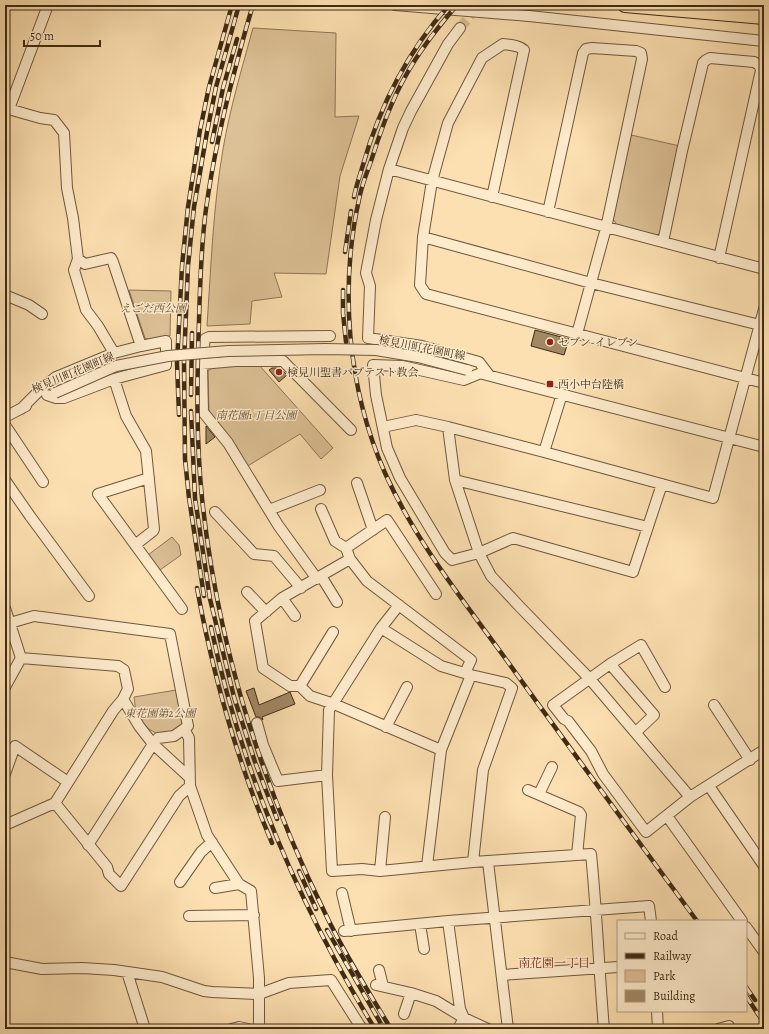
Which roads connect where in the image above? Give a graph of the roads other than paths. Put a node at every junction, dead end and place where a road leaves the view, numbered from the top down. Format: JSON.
{"nodes":[{"id":1,"x":48,"y":5,"type":"edge"},
{"id":2,"x":395,"y":5,"type":"edge"},
{"id":3,"x":625,"y":5,"type":"edge"},
{"id":4,"x":764,"y":17,"type":"edge"},
{"id":5,"x":460,"y":28,"type":"tunnel mouth"},
{"id":6,"x":764,"y":41,"type":"edge"},
{"id":7,"x":7,"y":108,"type":"edge"},
{"id":8,"x":389,"y":169,"type":"junction"},
{"id":9,"x":432,"y":181,"type":"junction"},
{"id":10,"x":492,"y":197,"type":"junction"},
{"id":11,"x":548,"y":212,"type":"junction"},
{"id":12,"x":606,"y":228,"type":"junction"},
{"id":13,"x":423,"y":236,"type":"junction"},
{"id":14,"x":662,"y":242,"type":"junction"},
{"id":15,"x":719,"y":258,"type":"junction"},
{"id":16,"x":78,"y":259,"type":"junction"},
{"id":17,"x":764,"y":269,"type":"edge"},
{"id":18,"x":591,"y":283,"type":"junction"},
{"id":19,"x":5,"y":295,"type":"edge"},
{"id":20,"x":764,"y":309,"type":"edge"},
{"id":21,"x":42,"y":314,"type":"dead end"},
{"id":22,"x":760,"y":326,"type":"junction"},
{"id":23,"x":578,"y":334,"type":"junction"},
{"id":24,"x":330,"y":336,"type":"dead end"},
{"id":25,"x":141,"y":346,"type":"junction"},
{"id":26,"x":114,"y":353,"type":"junction"},
{"id":27,"x":202,"y":364,"type":"junction"},
{"id":28,"x":485,"y":374,"type":"junction"},
{"id":29,"x":114,"y":379,"type":"junction"},
{"id":30,"x":745,"y":379,"type":"junction"},
{"id":31,"x":764,"y":383,"type":"edge"},
{"id":32,"x":51,"y":394,"type":"junction"},
{"id":33,"x":562,"y":394,"type":"junction"},
{"id":34,"x":21,"y":409,"type":"junction"},
{"id":35,"x":5,"y":417,"type":"edge"},
{"id":36,"x":5,"y":425,"type":"edge"},
{"id":37,"x":384,"y":427,"type":"junction"},
{"id":38,"x":448,"y":427,"type":"junction"},
{"id":39,"x":351,"y":430,"type":"dead end"},
{"id":40,"x":729,"y":437,"type":"junction"},
{"id":41,"x":764,"y":447,"type":"edge"},
{"id":42,"x":544,"y":452,"type":"junction"},
{"id":43,"x":149,"y":478,"type":"junction"},
{"id":44,"x":5,"y":480,"type":"edge"},
{"id":45,"x":455,"y":480,"type":"junction"},
{"id":46,"x":43,"y":482,"type":"dead end"},
{"id":47,"x":357,"y":483,"type":"dead end"},
{"id":48,"x":662,"y":484,"type":"junction"},
{"id":49,"x":320,"y":490,"type":"dead end"},
{"id":50,"x":321,"y":509,"type":"dead end"},
{"id":51,"x":269,"y":510,"type":"junction"},
{"id":52,"x":215,"y":512,"type":"dead end"},
{"id":53,"x":648,"y":527,"type":"junction"},
{"id":54,"x":373,"y":530,"type":"junction"},
{"id":55,"x":135,"y":545,"type":"junction"},
{"id":56,"x":346,"y":548,"type":"junction"},
{"id":57,"x":479,"y":553,"type":"junction"},
{"id":58,"x":350,"y":560,"type":"junction"},
{"id":59,"x":319,"y":577,"type":"junction"},
{"id":60,"x":301,"y":588,"type":"junction"},
{"id":61,"x":247,"y":592,"type":"dead end"},
{"id":62,"x":436,"y":594,"type":"dead end"},
{"id":63,"x":89,"y":596,"type":"dead end"},
{"id":64,"x":282,"y":598,"type":"junction"},
{"id":65,"x":337,"y":602,"type":"dead end"},
{"id":66,"x":400,"y":605,"type":"junction"},
{"id":67,"x":5,"y":608,"type":"edge"},
{"id":68,"x":182,"y":609,"type":"dead end"},
{"id":69,"x":266,"y":612,"type":"junction"},
{"id":70,"x":295,"y":616,"type":"dead end"},
{"id":71,"x":10,"y":623,"type":"junction"},
{"id":72,"x":381,"y":628,"type":"junction"},
{"id":73,"x":333,"y":632,"type":"dead end"},
{"id":74,"x":21,"y":658,"type":"junction"},
{"id":75,"x":610,"y":664,"type":"junction"},
{"id":76,"x":468,"y":674,"type":"junction"},
{"id":77,"x":589,"y":678,"type":"junction"},
{"id":78,"x":300,"y":686,"type":"junction"},
{"id":79,"x":5,"y":687,"type":"edge"},
{"id":80,"x":407,"y":687,"type":"dead end"},
{"id":81,"x":665,"y":687,"type":"dead end"},
{"id":82,"x":123,"y":699,"type":"junction"},
{"id":83,"x":334,"y":704,"type":"junction"},
{"id":84,"x":714,"y":705,"type":"dead end"},
{"id":85,"x":257,"y":723,"type":"dead end"},
{"id":86,"x":386,"y":727,"type":"junction"},
{"id":87,"x":184,"y":729,"type":"junction"},
{"id":88,"x":636,"y":732,"type":"junction"},
{"id":89,"x":152,"y":744,"type":"junction"},
{"id":90,"x":441,"y":750,"type":"junction"},
{"id":91,"x":764,"y":750,"type":"edge"},
{"id":92,"x":750,"y":760,"type":"junction"},
{"id":93,"x":552,"y":767,"type":"dead end"},
{"id":94,"x":5,"y":774,"type":"edge"},
{"id":95,"x":327,"y":775,"type":"junction"},
{"id":96,"x":189,"y":781,"type":"junction"},
{"id":97,"x":68,"y":782,"type":"junction"},
{"id":98,"x":709,"y":786,"type":"junction"},
{"id":99,"x":528,"y":790,"type":"dead end"},
{"id":100,"x":539,"y":794,"type":"junction"},
{"id":101,"x":690,"y":797,"type":"junction"},
{"id":102,"x":55,"y":803,"type":"junction"},
{"id":103,"x":667,"y":816,"type":"junction"},
{"id":104,"x":385,"y":817,"type":"dead end"},
{"id":105,"x":5,"y":825,"type":"edge"},
{"id":106,"x":212,"y":842,"type":"junction"},
{"id":107,"x":88,"y":845,"type":"junction"},
{"id":108,"x":576,"y":855,"type":"junction"},
{"id":109,"x":473,"y":862,"type":"junction"},
{"id":110,"x":488,"y":862,"type":"junction"},
{"id":111,"x":427,"y":866,"type":"junction"},
{"id":112,"x":764,"y":866,"type":"edge"},
{"id":113,"x":380,"y":872,"type":"junction"},
{"id":114,"x":180,"y":882,"type":"dead end"},
{"id":115,"x":239,"y":884,"type":"junction"},
{"id":116,"x":215,"y":888,"type":"dead end"},
{"id":117,"x":342,"y":893,"type":"dead end"},
{"id":118,"x":597,"y":909,"type":"junction"},
{"id":119,"x":254,"y":915,"type":"junction"},
{"id":120,"x":189,"y":916,"type":"dead end"},
{"id":121,"x":495,"y":918,"type":"junction"},
{"id":122,"x":651,"y":920,"type":"edge"},
{"id":123,"x":741,"y":920,"type":"edge"},
{"id":124,"x":448,"y":921,"type":"junction"},
{"id":125,"x":420,"y":924,"type":"junction"},
{"id":126,"x":747,"y":928,"type":"edge"},
{"id":127,"x":424,"y":949,"type":"dead end"},
{"id":128,"x":764,"y":952,"type":"edge"},
{"id":129,"x":6,"y":960,"type":"edge"},
{"id":130,"x":617,"y":967,"type":"edge"},
{"id":131,"x":599,"y":969,"type":"junction"},
{"id":132,"x":379,"y":970,"type":"dead end"},
{"id":133,"x":127,"y":972,"type":"junction"},
{"id":134,"x":502,"y":975,"type":"junction"},
{"id":135,"x":411,"y":993,"type":"junction"},
{"id":136,"x":259,"y":994,"type":"junction"},
{"id":137,"x":657,"y":1012,"type":"edge"},
{"id":138,"x":404,"y":1014,"type":"dead end"},
{"id":139,"x":464,"y":1018,"type":"junction"},
{"id":140,"x":729,"y":1026,"type":"dead end"},
{"id":141,"x":145,"y":1029,"type":"edge"},
{"id":142,"x":231,"y":1029,"type":"edge"},
{"id":143,"x":248,"y":1029,"type":"edge"},
{"id":144,"x":259,"y":1029,"type":"edge"},
{"id":145,"x":362,"y":1029,"type":"edge"},
{"id":146,"x":458,"y":1029,"type":"edge"},
{"id":147,"x":488,"y":1029,"type":"edge"},
{"id":148,"x":508,"y":1029,"type":"edge"},
{"id":149,"x":604,"y":1029,"type":"edge"},
{"id":150,"x":658,"y":1029,"type":"edge"},
{"id":151,"x":718,"y":1029,"type":"edge"}],
"edges":[{"from":1,"to":7,"type":"street"},
{"from":2,"to":6,"type":"street"},
{"from":3,"to":4,"type":"highway"},
{"from":5,"to":8,"type":"street"},
{"from":7,"to":16,"type":"street"},
{"from":8,"to":9,"type":"street"},
{"from":8,"to":28,"type":"street"},
{"from":9,"to":10,"type":"street"},
{"from":9,"to":10,"type":"street"},
{"from":9,"to":13,"type":"street"},
{"from":10,"to":11,"type":"street"},
{"from":11,"to":12,"type":"street"},
{"from":11,"to":12,"type":"street"},
{"from":12,"to":14,"type":"street"},
{"from":12,"to":18,"type":"street"},
{"from":13,"to":18,"type":"street"},
{"from":13,"to":23,"type":"street"},
{"from":14,"to":15,"type":"street"},
{"from":14,"to":15,"type":"street"},
{"from":15,"to":17,"type":"street"},
{"from":16,"to":25,"type":"street"},
{"from":16,"to":26,"type":"street"},
{"from":18,"to":22,"type":"street"},
{"from":18,"to":23,"type":"street"},
{"from":19,"to":21,"type":"street"},
{"from":20,"to":22,"type":"street"},
{"from":22,"to":30,"type":"street"},
{"from":23,"to":30,"type":"street"},
{"from":24,"to":27,"type":"street"},
{"from":25,"to":26,"type":"street"},
{"from":25,"to":29,"type":"street"},
{"from":26,"to":34,"type":"street"},
{"from":27,"to":39,"type":"street"},
{"from":27,"to":51,"type":"street"},
{"from":28,"to":32,"type":"street","name":"検見川町花園町線","bridge":true},
{"from":28,"to":33,"type":"street","name":"検見川町花園町線"},
{"from":28,"to":37,"type":"street"},
{"from":29,"to":32,"type":"street"},
{"from":29,"to":43,"type":"street"},
{"from":30,"to":31,"type":"street"},
{"from":30,"to":40,"type":"street"},
{"from":32,"to":34,"type":"street","name":"検見川町花園町線"},
{"from":33,"to":40,"type":"street","name":"検見川町花園町線"},
{"from":33,"to":42,"type":"street"},
{"from":34,"to":35,"type":"street","name":"検見川町花園町線"},
{"from":36,"to":46,"type":"street"},
{"from":37,"to":38,"type":"street"},
{"from":37,"to":57,"type":"street"},
{"from":38,"to":42,"type":"street"},
{"from":38,"to":45,"type":"street"},
{"from":40,"to":41,"type":"street","name":"検見川町花園町線"},
{"from":40,"to":48,"type":"street"},
{"from":42,"to":48,"type":"street"},
{"from":43,"to":55,"type":"street"},
{"from":43,"to":55,"type":"street"},
{"from":44,"to":63,"type":"street"},
{"from":45,"to":53,"type":"street"},
{"from":45,"to":57,"type":"street"},
{"from":47,"to":54,"type":"street"},
{"from":48,"to":53,"type":"street"},
{"from":49,"to":51,"type":"street"},
{"from":50,"to":56,"type":"street"},
{"from":51,"to":59,"type":"street"},
{"from":52,"to":60,"type":"street"},
{"from":53,"to":57,"type":"street"},
{"from":54,"to":56,"type":"street"},
{"from":54,"to":62,"type":"street"},
{"from":55,"to":68,"type":"street"},
{"from":56,"to":58,"type":"street"},
{"from":57,"to":77,"type":"street"},
{"from":58,"to":59,"type":"street"},
{"from":58,"to":66,"type":"street"},
{"from":59,"to":60,"type":"street"},
{"from":59,"to":65,"type":"street"},
{"from":60,"to":64,"type":"street"},
{"from":61,"to":69,"type":"street"},
{"from":64,"to":69,"type":"street"},
{"from":64,"to":70,"type":"street"},
{"from":66,"to":72,"type":"street"},
{"from":66,"to":76,"type":"street"},
{"from":67,"to":71,"type":"street"},
{"from":69,"to":78,"type":"street"},
{"from":71,"to":74,"type":"street"},
{"from":71,"to":87,"type":"street"},
{"from":72,"to":76,"type":"street"},
{"from":72,"to":83,"type":"street"},
{"from":73,"to":78,"type":"street"},
{"from":74,"to":79,"type":"street"},
{"from":74,"to":82,"type":"street"},
{"from":75,"to":77,"type":"street"},
{"from":75,"to":81,"type":"street"},
{"from":75,"to":88,"type":"street"},
{"from":76,"to":90,"type":"street"},
{"from":76,"to":109,"type":"street"},
{"from":77,"to":88,"type":"street"},
{"from":77,"to":103,"type":"street"},
{"from":78,"to":83,"type":"street"},
{"from":80,"to":86,"type":"street"},
{"from":82,"to":89,"type":"street"},
{"from":82,"to":97,"type":"street"},
{"from":83,"to":86,"type":"street"},
{"from":83,"to":95,"type":"street"},
{"from":84,"to":92,"type":"street"},
{"from":85,"to":95,"type":"street"},
{"from":86,"to":90,"type":"street"},
{"from":87,"to":89,"type":"street"},
{"from":87,"to":96,"type":"street"},
{"from":88,"to":101,"type":"street"},
{"from":89,"to":96,"type":"street"},
{"from":89,"to":107,"type":"street"},
{"from":90,"to":111,"type":"street"},
{"from":91,"to":92,"type":"street"},
{"from":92,"to":98,"type":"street"},
{"from":93,"to":100,"type":"street"},
{"from":94,"to":97,"type":"street"},
{"from":95,"to":113,"type":"street"},
{"from":96,"to":106,"type":"street"},
{"from":96,"to":107,"type":"street"},
{"from":97,"to":102,"type":"street"},
{"from":98,"to":101,"type":"street"},
{"from":98,"to":112,"type":"street"},
{"from":99,"to":100,"type":"street"},
{"from":100,"to":108,"type":"street"},
{"from":101,"to":103,"type":"street"},
{"from":102,"to":105,"type":"street"},
{"from":102,"to":107,"type":"street"},
{"from":103,"to":123,"type":"street"},
{"from":104,"to":113,"type":"street"},
{"from":106,"to":114,"type":"street"},
{"from":106,"to":115,"type":"street"},
{"from":108,"to":110,"type":"street"},
{"from":108,"to":118,"type":"street"},
{"from":109,"to":110,"type":"street"},
{"from":109,"to":111,"type":"street"},
{"from":110,"to":121,"type":"street"},
{"from":111,"to":113,"type":"street"},
{"from":115,"to":116,"type":"street"},
{"from":115,"to":119,"type":"street"},
{"from":117,"to":125,"type":"street"},
{"from":118,"to":121,"type":"street"},
{"from":118,"to":122,"type":"street"},
{"from":118,"to":131,"type":"street"},
{"from":119,"to":120,"type":"street"},
{"from":119,"to":136,"type":"street"},
{"from":121,"to":124,"type":"street"},
{"from":121,"to":134,"type":"street"},
{"from":124,"to":125,"type":"street"},
{"from":124,"to":139,"type":"street"},
{"from":125,"to":127,"type":"street"},
{"from":126,"to":128,"type":"street"},
{"from":129,"to":133,"type":"street"},
{"from":130,"to":131,"type":"street"},
{"from":131,"to":134,"type":"street"},
{"from":131,"to":149,"type":"street"},
{"from":132,"to":135,"type":"street"},
{"from":133,"to":136,"type":"street"},
{"from":133,"to":141,"type":"street"},
{"from":134,"to":148,"type":"street"},
{"from":135,"to":138,"type":"street"},
{"from":135,"to":139,"type":"street"},
{"from":136,"to":144,"type":"street"},
{"from":136,"to":145,"type":"street"},
{"from":137,"to":150,"type":"street"},
{"from":139,"to":146,"type":"street"},
{"from":139,"to":147,"type":"street"},
{"from":140,"to":151,"type":"street"},
{"from":142,"to":143,"type":"street"}]}
